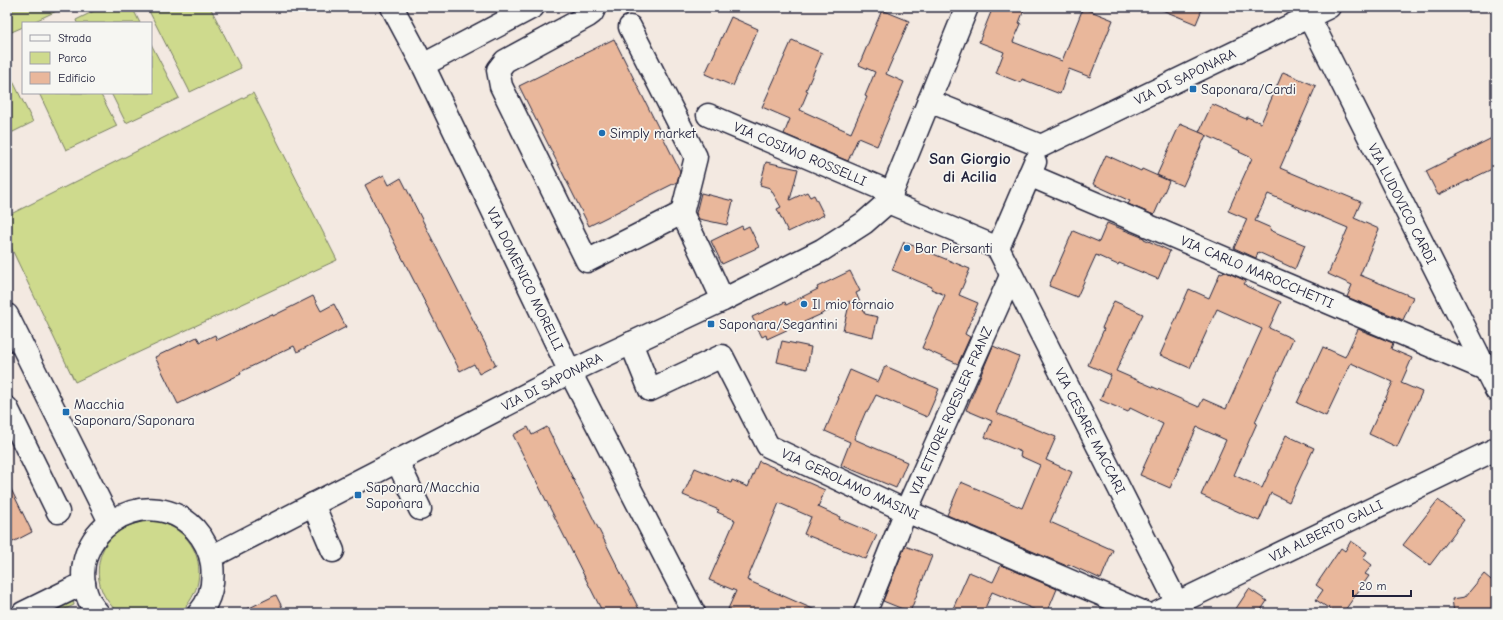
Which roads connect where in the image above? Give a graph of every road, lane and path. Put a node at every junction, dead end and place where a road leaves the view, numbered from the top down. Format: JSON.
{"nodes":[{"id":1,"x":392,"y":7,"type":"edge"},
{"id":2,"x":533,"y":7,"type":"edge"},
{"id":3,"x":595,"y":7,"type":"edge"},
{"id":4,"x":967,"y":7,"type":"edge"},
{"id":5,"x":1329,"y":7,"type":"edge"},
{"id":6,"x":1309,"y":17,"type":"junction"},
{"id":7,"x":630,"y":27,"type":"dead end"},
{"id":8,"x":422,"y":65,"type":"junction"},
{"id":9,"x":929,"y":101,"type":"junction"},
{"id":10,"x":708,"y":115,"type":"dead end"},
{"id":11,"x":1041,"y":146,"type":"junction"},
{"id":12,"x":1029,"y":175,"type":"junction"},
{"id":13,"x":890,"y":198,"type":"junction"},
{"id":14,"x":682,"y":213,"type":"junction"},
{"id":15,"x":998,"y":248,"type":"junction"},
{"id":16,"x":1011,"y":276,"type":"junction"},
{"id":17,"x":723,"y":300,"type":"junction"},
{"id":18,"x":7,"y":315,"type":"edge"},
{"id":19,"x":631,"y":343,"type":"junction"},
{"id":20,"x":1485,"y":369,"type":"junction"},
{"id":21,"x":570,"y":372,"type":"junction"},
{"id":22,"x":1496,"y":390,"type":"edge"},
{"id":23,"x":7,"y":408,"type":"edge"},
{"id":24,"x":1496,"y":449,"type":"edge"},
{"id":25,"x":397,"y":461,"type":"junction"},
{"id":26,"x":313,"y":504,"type":"junction"},
{"id":27,"x":420,"y":509,"type":"dead end"},
{"id":28,"x":906,"y":511,"type":"junction"},
{"id":29,"x":58,"y":512,"type":"dead end"},
{"id":30,"x":110,"y":522,"type":"junction"},
{"id":31,"x":333,"y":551,"type":"dead end"},
{"id":32,"x":211,"y":557,"type":"junction"},
{"id":33,"x":84,"y":582,"type":"junction"},
{"id":34,"x":1180,"y":608,"type":"edge"},
{"id":35,"x":23,"y":613,"type":"edge"},
{"id":36,"x":98,"y":613,"type":"edge"},
{"id":37,"x":199,"y":613,"type":"edge"},
{"id":38,"x":694,"y":613,"type":"edge"},
{"id":39,"x":865,"y":613,"type":"edge"},
{"id":40,"x":1146,"y":613,"type":"edge"},
{"id":41,"x":1157,"y":613,"type":"edge"}],
"edges":[{"from":1,"to":8,"type":"street","name":"VIA DOMENICO MORELLI"},
{"from":2,"to":8,"type":"street"},
{"from":3,"to":14,"type":"street"},
{"from":4,"to":9,"type":"street"},
{"from":5,"to":6,"type":"street","name":"VIA DI SAPONARA"},
{"from":6,"to":11,"type":"street","name":"VIA DI SAPONARA"},
{"from":6,"to":20,"type":"street","name":"VIA LUDOVICO CARDI"},
{"from":7,"to":14,"type":"street"},
{"from":8,"to":21,"type":"street","name":"VIA DOMENICO MORELLI"},
{"from":9,"to":11,"type":"street"},
{"from":9,"to":13,"type":"street"},
{"from":10,"to":13,"type":"street","name":"VIA COSIMO ROSSELLI"},
{"from":11,"to":12,"type":"street"},
{"from":12,"to":15,"type":"street"},
{"from":12,"to":20,"type":"street","name":"VIA CARLO MAROCCHETTI"},
{"from":13,"to":15,"type":"street","name":"VIA COSIMO ROSSELLI"},
{"from":13,"to":17,"type":"street","name":"VIA DI SAPONARA"},
{"from":14,"to":17,"type":"street"},
{"from":15,"to":16,"type":"street","name":"VIA CESARE MACCARI"},
{"from":16,"to":28,"type":"street","name":"VIA ETTORE ROESLER FRANZ"},
{"from":16,"to":34,"type":"street","name":"VIA CESARE MACCARI"},
{"from":17,"to":19,"type":"street","name":"VIA DI SAPONARA"},
{"from":18,"to":30,"type":"street"},
{"from":19,"to":21,"type":"street","name":"VIA DI SAPONARA"},
{"from":19,"to":28,"type":"street","name":"VIA GEROLAMO MASINI"},
{"from":20,"to":22,"type":"street","name":"VIA LUDOVICO CARDI"},
{"from":21,"to":25,"type":"street","name":"VIA DI SAPONARA"},
{"from":21,"to":38,"type":"street","name":"VIA DOMENICO MORELLI"},
{"from":23,"to":29,"type":"street"},
{"from":24,"to":34,"type":"street","name":"VIA ALBERTO GALLI"},
{"from":25,"to":26,"type":"street","name":"VIA DI SAPONARA"},
{"from":25,"to":27,"type":"street"},
{"from":26,"to":31,"type":"street"},
{"from":26,"to":32,"type":"street","name":"VIA DI SAPONARA"},
{"from":28,"to":39,"type":"street","name":"VIA ETTORE ROESLER FRANZ"},
{"from":28,"to":40,"type":"street","name":"VIA GEROLAMO MASINI"},
{"from":30,"to":32,"type":"street"},
{"from":30,"to":33,"type":"street"},
{"from":32,"to":37,"type":"street"},
{"from":33,"to":35,"type":"street"},
{"from":33,"to":36,"type":"street"},
{"from":34,"to":41,"type":"street","name":"VIA ALBERTO GALLI"}]}
